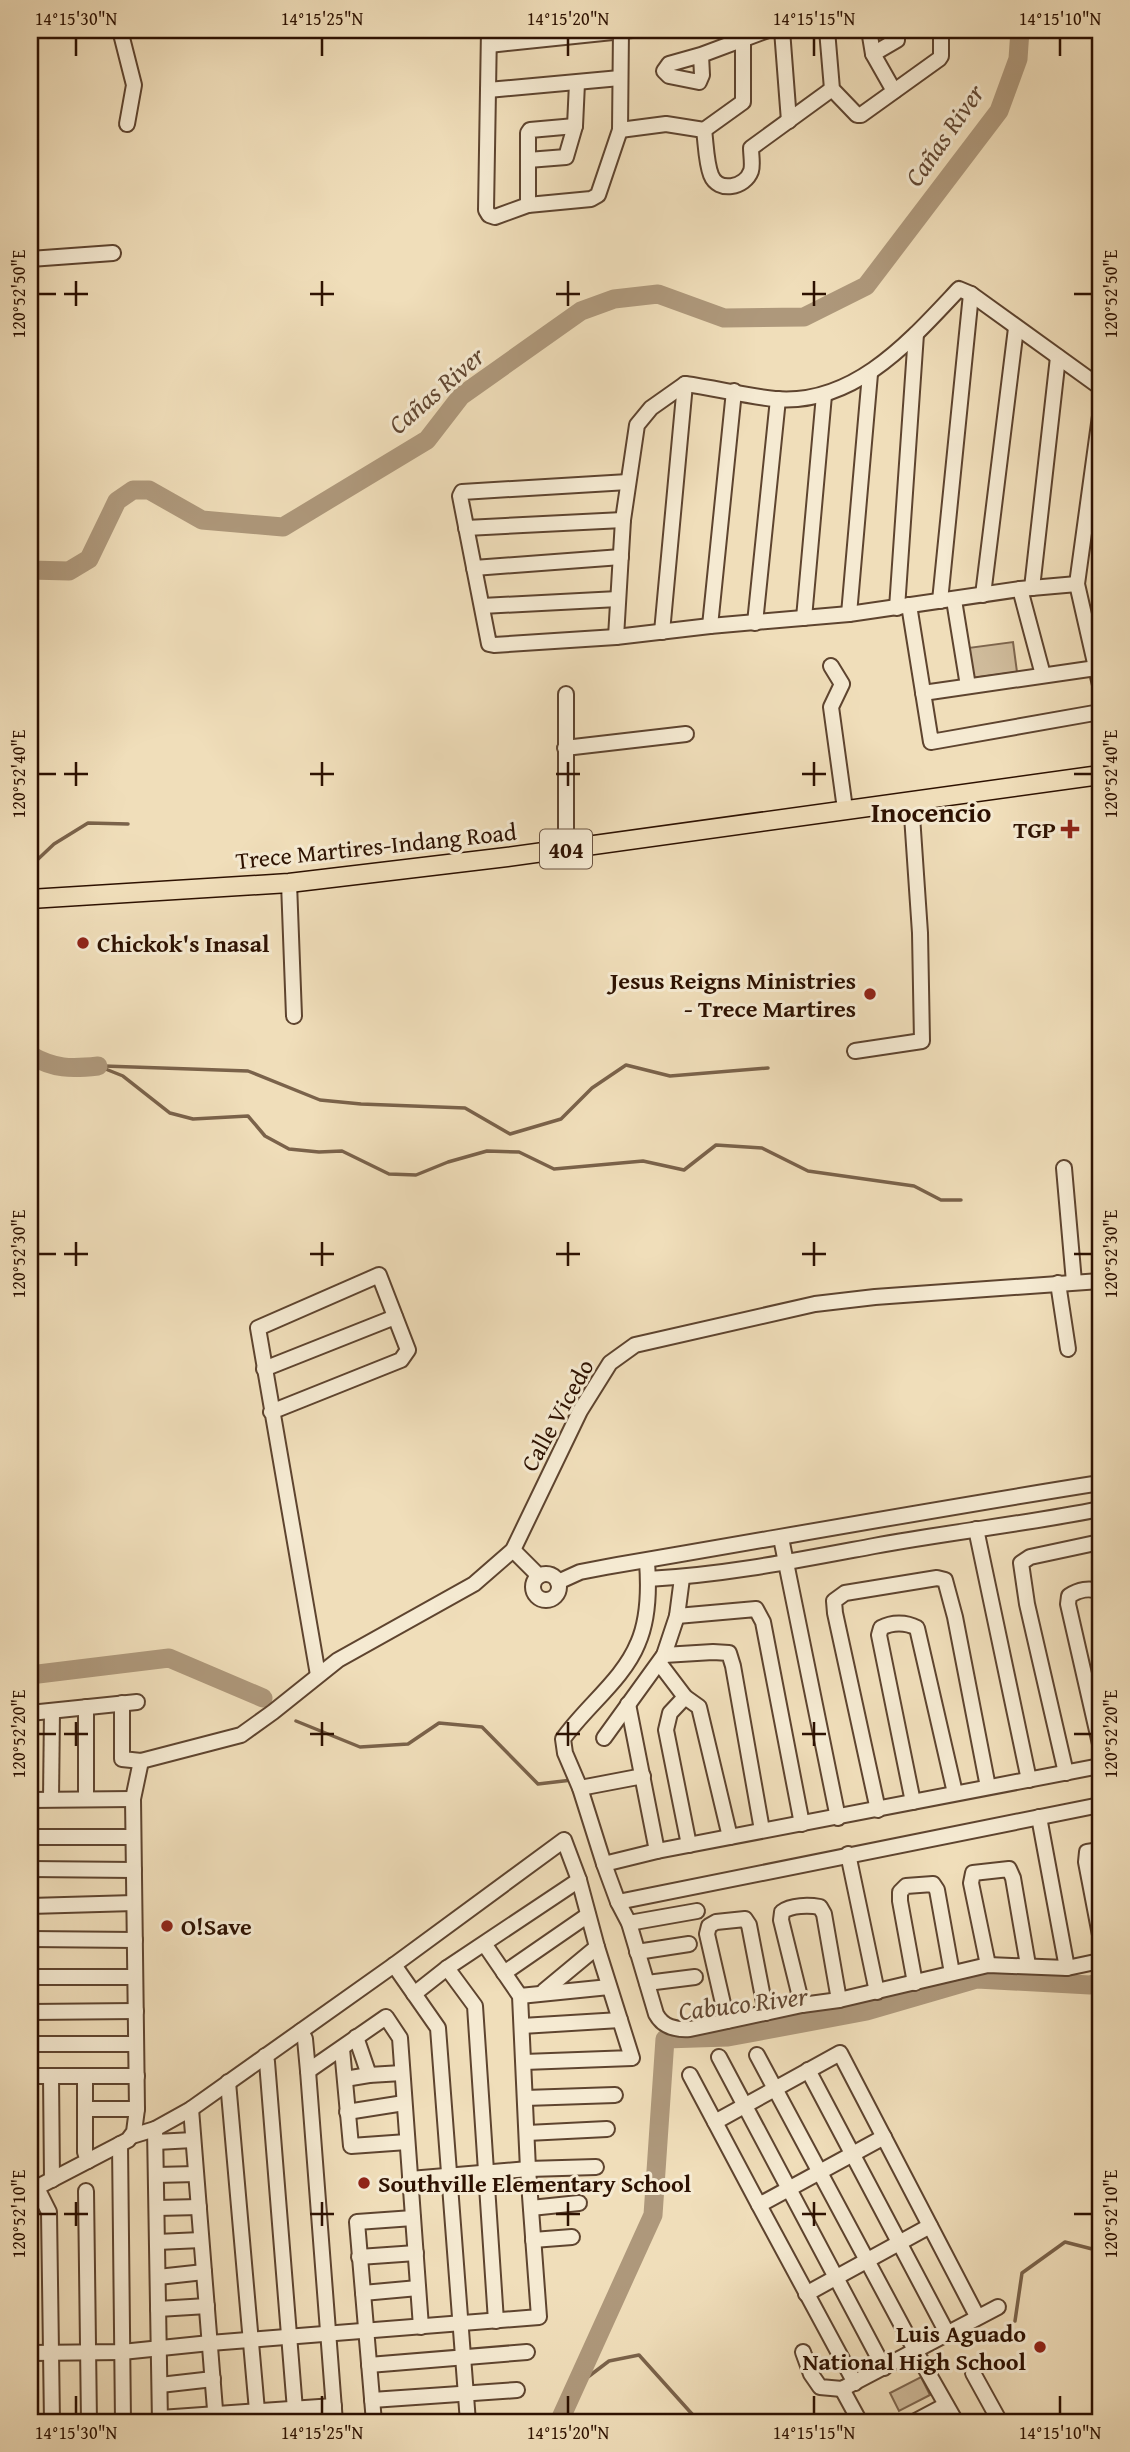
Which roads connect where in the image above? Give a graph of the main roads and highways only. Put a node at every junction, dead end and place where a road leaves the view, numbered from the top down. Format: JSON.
{"nodes":[{"id":1,"x":1100,"y":775,"type":"edge"},
{"id":2,"x":30,"y":899,"type":"edge"}],
"edges":[{"from":1,"to":2,"type":"main road","name":"Trece Martires-Indang Road","number":"404"}]}
